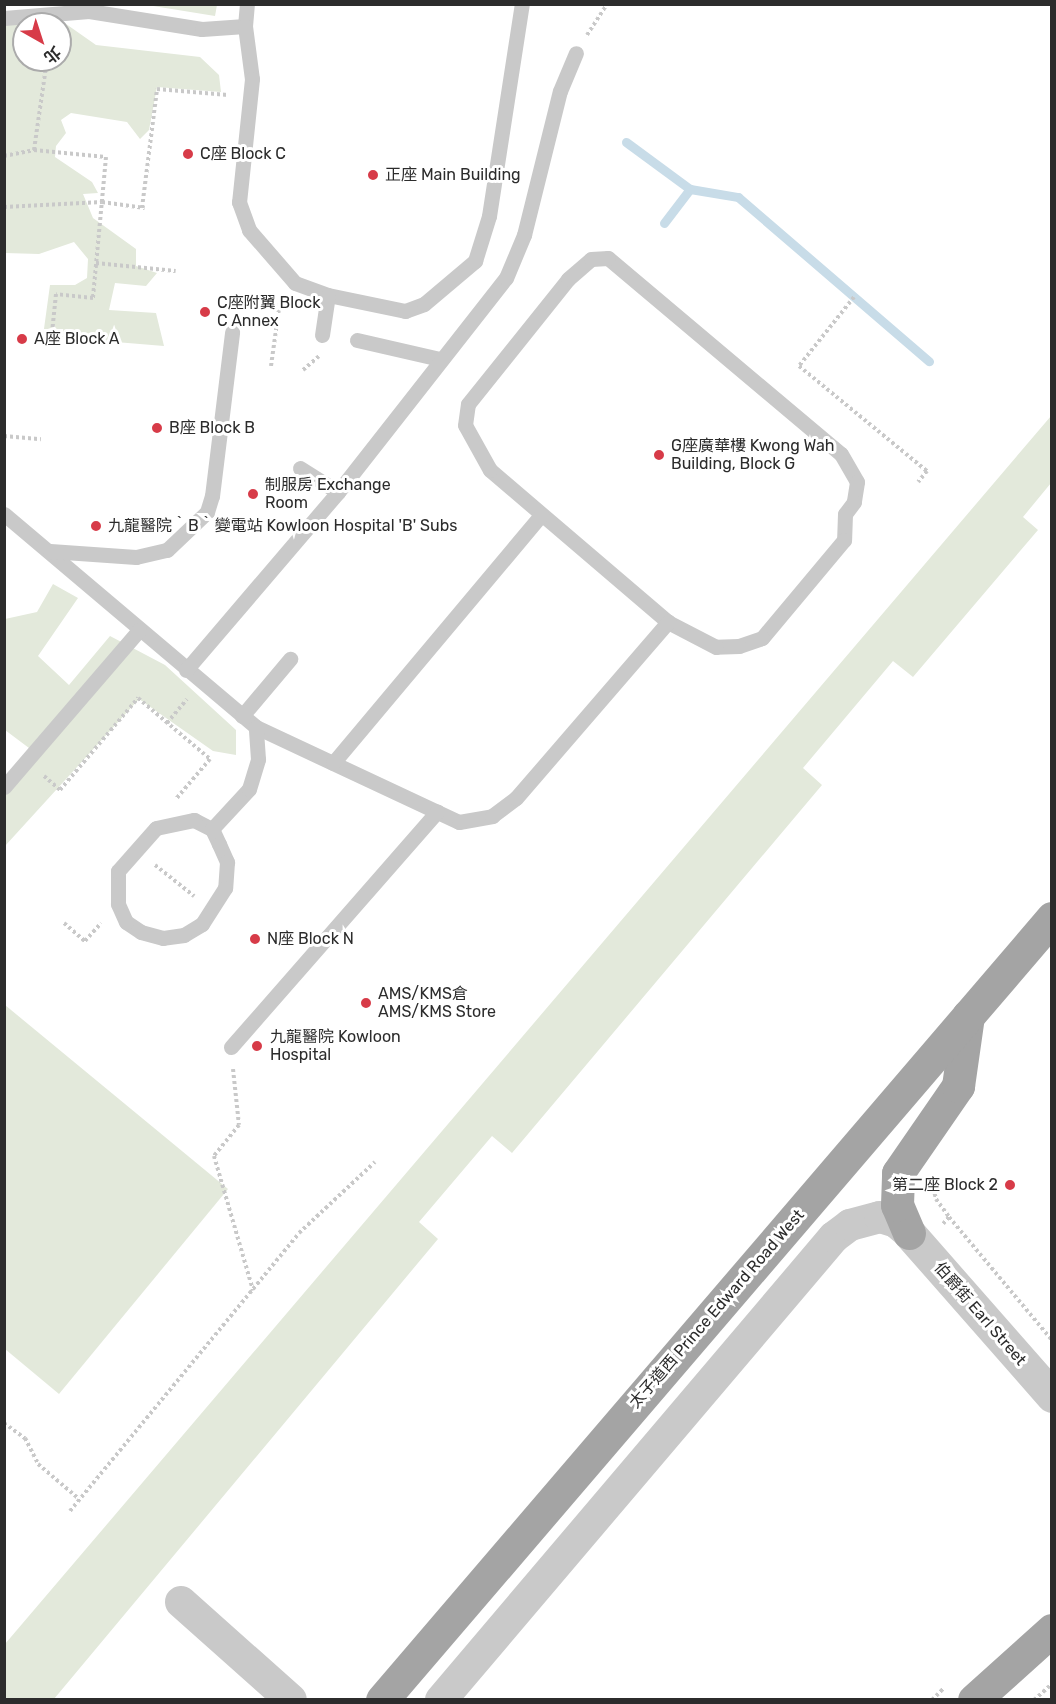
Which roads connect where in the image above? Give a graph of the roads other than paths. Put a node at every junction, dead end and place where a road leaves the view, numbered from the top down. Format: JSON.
{"nodes":[{"id":1,"x":247,"y":4,"type":"edge"},
{"id":2,"x":522,"y":4,"type":"edge"},
{"id":3,"x":89,"y":8,"type":"edge"},
{"id":4,"x":4,"y":18,"type":"edge"},
{"id":5,"x":244,"y":26,"type":"junction"},
{"id":6,"x":576,"y":53,"type":"dead end"},
{"id":7,"x":328,"y":295,"type":"junction"},
{"id":8,"x":232,"y":332,"type":"dead end"},
{"id":9,"x":322,"y":335,"type":"dead end"},
{"id":10,"x":357,"y":340,"type":"dead end"},
{"id":11,"x":440,"y":358,"type":"junction"},
{"id":12,"x":300,"y":468,"type":"dead end"},
{"id":13,"x":338,"y":492,"type":"junction"},
{"id":14,"x":4,"y":514,"type":"edge"},
{"id":15,"x":541,"y":515,"type":"junction"},
{"id":16,"x":50,"y":551,"type":"junction"},
{"id":17,"x":668,"y":622,"type":"junction"},
{"id":18,"x":139,"y":630,"type":"junction"},
{"id":19,"x":290,"y":659,"type":"dead end"},
{"id":20,"x":186,"y":670,"type":"junction"},
{"id":21,"x":242,"y":716,"type":"junction"},
{"id":22,"x":256,"y":727,"type":"junction"},
{"id":23,"x":333,"y":763,"type":"junction"},
{"id":24,"x":4,"y":787,"type":"edge"},
{"id":25,"x":437,"y":812,"type":"junction"},
{"id":26,"x":212,"y":829,"type":"junction"},
{"id":27,"x":1052,"y":918,"type":"edge"},
{"id":28,"x":969,"y":1016,"type":"junction"},
{"id":29,"x":231,"y":1047,"type":"road end"},
{"id":30,"x":914,"y":1239,"type":"junction"},
{"id":31,"x":1052,"y":1396,"type":"edge"},
{"id":32,"x":181,"y":1602,"type":"dead end"},
{"id":33,"x":1052,"y":1630,"type":"edge"},
{"id":34,"x":291,"y":1700,"type":"edge"},
{"id":35,"x":382,"y":1700,"type":"edge"},
{"id":36,"x":441,"y":1700,"type":"edge"},
{"id":37,"x":974,"y":1700,"type":"edge"}],
"edges":[{"from":1,"to":5,"type":"lane"},
{"from":2,"to":7,"type":"lane"},
{"from":3,"to":4,"type":"lane"},
{"from":3,"to":5,"type":"lane"},
{"from":5,"to":7,"type":"lane"},
{"from":6,"to":11,"type":"lane"},
{"from":7,"to":9,"type":"lane"},
{"from":8,"to":16,"type":"lane"},
{"from":10,"to":11,"type":"lane"},
{"from":11,"to":13,"type":"lane"},
{"from":12,"to":13,"type":"lane"},
{"from":13,"to":20,"type":"lane"},
{"from":14,"to":16,"type":"lane"},
{"from":15,"to":17,"type":"lane"},
{"from":15,"to":17,"type":"lane"},
{"from":15,"to":23,"type":"lane"},
{"from":16,"to":18,"type":"lane"},
{"from":17,"to":25,"type":"lane"},
{"from":18,"to":20,"type":"lane"},
{"from":18,"to":24,"type":"lane"},
{"from":19,"to":21,"type":"lane"},
{"from":20,"to":21,"type":"lane"},
{"from":21,"to":22,"type":"lane"},
{"from":22,"to":23,"type":"lane"},
{"from":22,"to":26,"type":"lane"},
{"from":23,"to":25,"type":"lane"},
{"from":25,"to":29,"type":"lane"},
{"from":26,"to":26,"type":"lane"},
{"from":27,"to":28,"type":"main road","name":"太子道西 Prince Edward Road West"},
{"from":28,"to":30,"type":"main road"},
{"from":28,"to":35,"type":"main road","name":"太子道西 Prince Edward Road West"},
{"from":30,"to":31,"type":"street","name":"伯爵街 Earl Street"},
{"from":30,"to":36,"type":"street"},
{"from":32,"to":34,"type":"street"},
{"from":33,"to":37,"type":"main road"}]}
